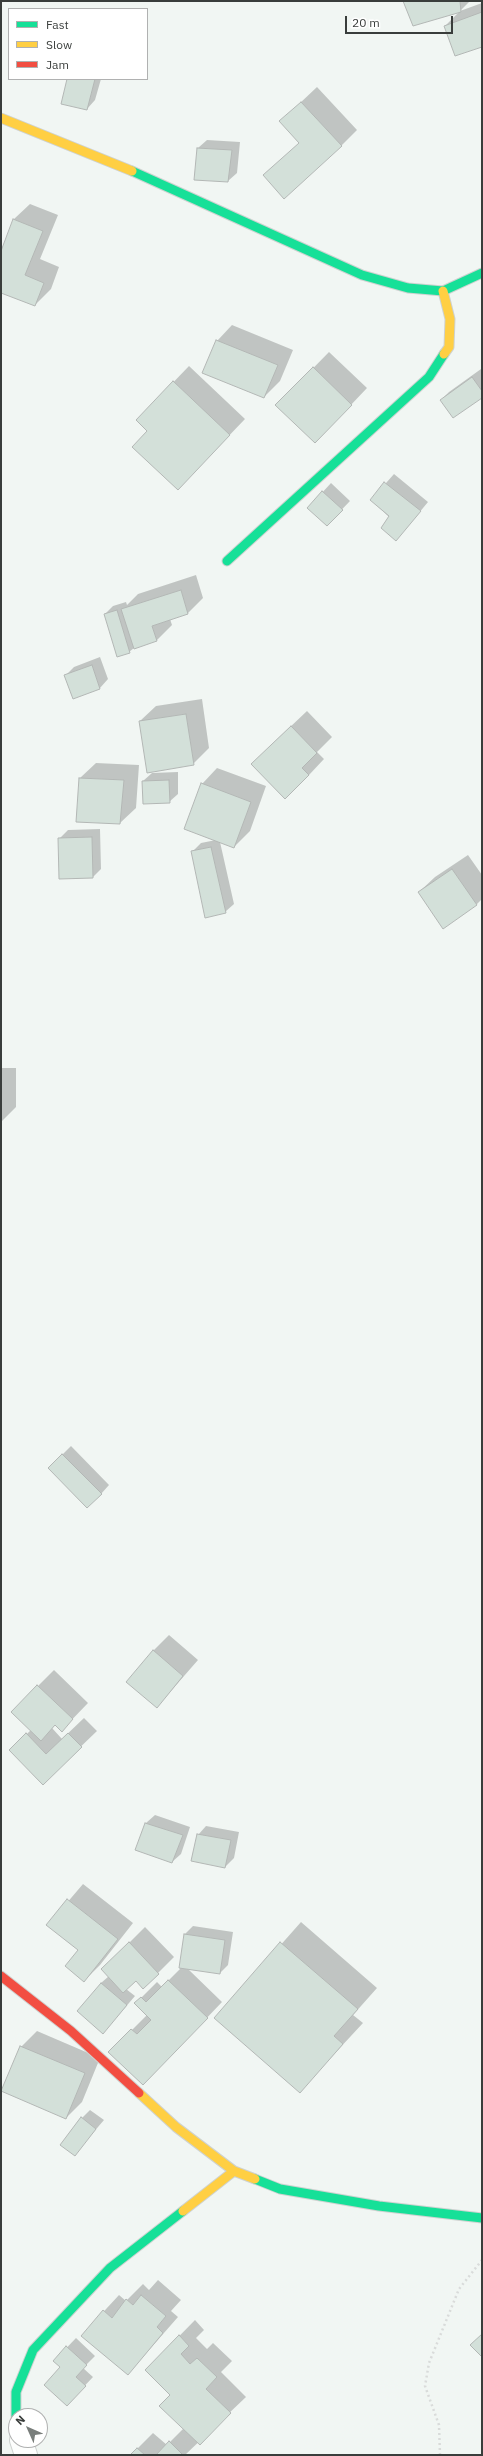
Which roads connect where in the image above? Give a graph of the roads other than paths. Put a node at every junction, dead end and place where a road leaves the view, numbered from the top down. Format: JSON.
{"nodes":[{"id":1,"x":1,"y":118,"type":"edge"},
{"id":2,"x":482,"y":273,"type":"edge"},
{"id":3,"x":443,"y":291,"type":"junction"},
{"id":4,"x":227,"y":561,"type":"dead end"},
{"id":5,"x":1,"y":1976,"type":"edge"},
{"id":6,"x":234,"y":2171,"type":"junction"},
{"id":7,"x":482,"y":2218,"type":"edge"},
{"id":8,"x":16,"y":2408,"type":"edge"}],
"edges":[{"from":1,"to":3,"type":"street"},
{"from":2,"to":3,"type":"street"},
{"from":3,"to":4,"type":"street"},
{"from":5,"to":6,"type":"street"},
{"from":6,"to":7,"type":"street"},
{"from":6,"to":8,"type":"street"}]}
